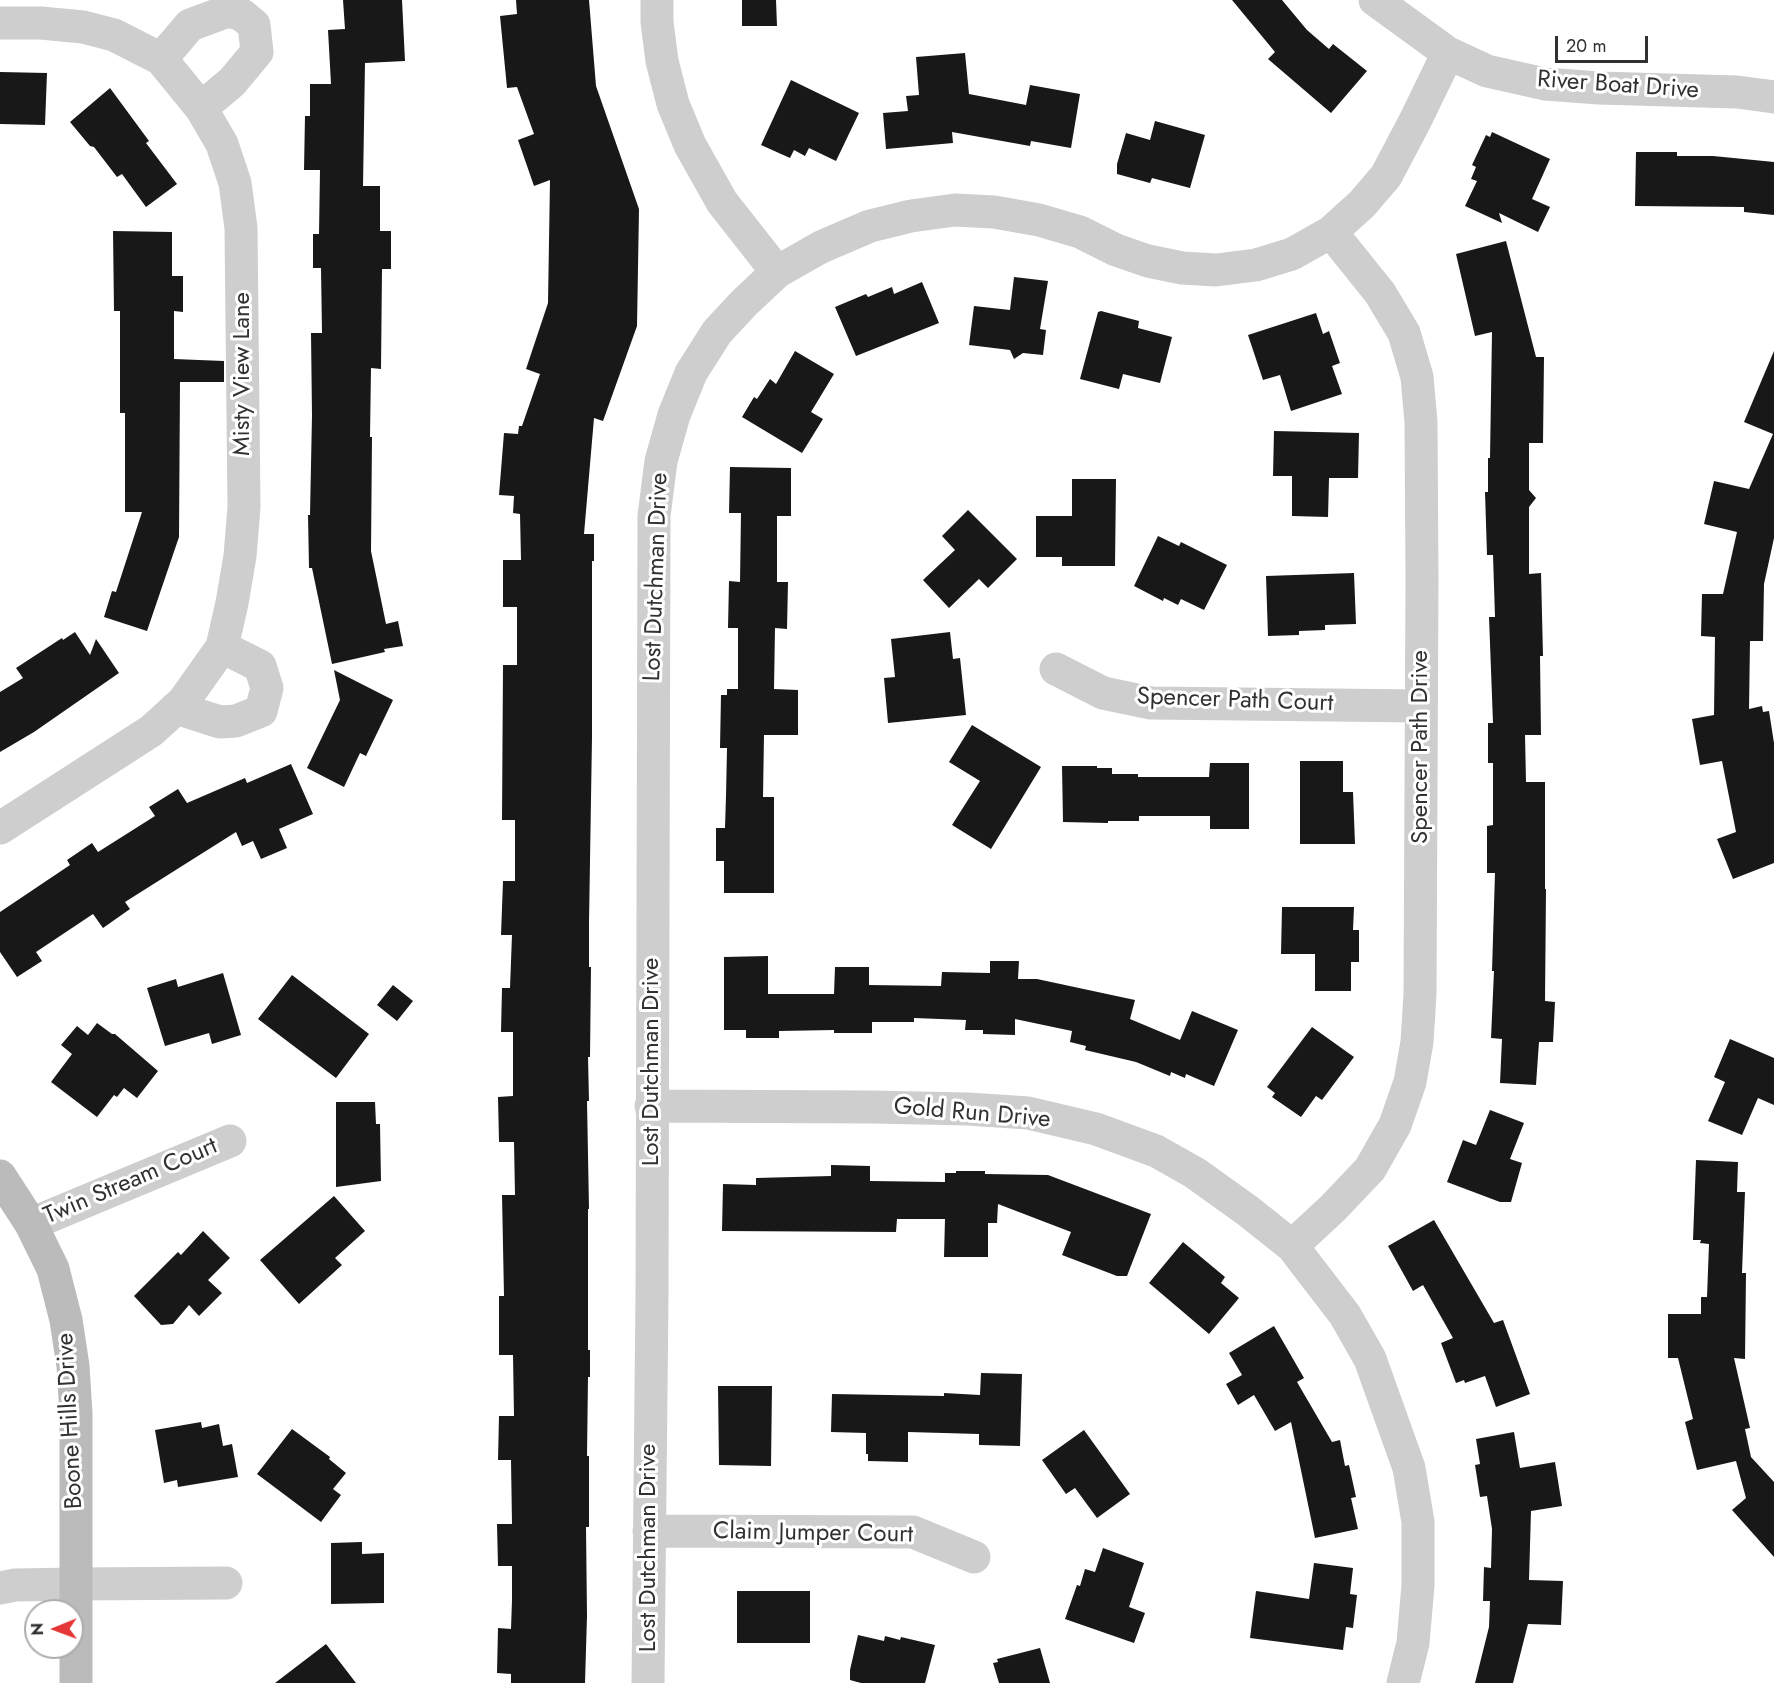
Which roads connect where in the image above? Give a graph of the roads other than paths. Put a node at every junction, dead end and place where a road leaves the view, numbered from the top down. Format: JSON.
{"nodes":[{"id":1,"x":657,"y":0,"type":"edge"},
{"id":2,"x":1375,"y":0,"type":"edge"},
{"id":3,"x":0,"y":22,"type":"edge"},
{"id":4,"x":1448,"y":52,"type":"junction"},
{"id":5,"x":161,"y":59,"type":"junction"},
{"id":6,"x":1774,"y":97,"type":"edge"},
{"id":7,"x":201,"y":108,"type":"junction"},
{"id":8,"x":1331,"y":232,"type":"junction"},
{"id":9,"x":777,"y":272,"type":"junction"},
{"id":10,"x":222,"y":647,"type":"junction"},
{"id":11,"x":1056,"y":669,"type":"dead end"},
{"id":12,"x":1421,"y":706,"type":"junction"},
{"id":13,"x":176,"y":708,"type":"junction"},
{"id":14,"x":0,"y":828,"type":"edge"},
{"id":15,"x":651,"y":1106,"type":"junction"},
{"id":16,"x":230,"y":1141,"type":"dead end"},
{"id":17,"x":0,"y":1176,"type":"edge"},
{"id":18,"x":31,"y":1224,"type":"junction"},
{"id":19,"x":1292,"y":1246,"type":"junction"},
{"id":20,"x":649,"y":1531,"type":"junction"},
{"id":21,"x":974,"y":1557,"type":"dead end"},
{"id":22,"x":226,"y":1583,"type":"dead end"},
{"id":23,"x":76,"y":1584,"type":"junction"},
{"id":24,"x":0,"y":1588,"type":"edge"},
{"id":25,"x":76,"y":1683,"type":"edge"},
{"id":26,"x":648,"y":1683,"type":"edge"},
{"id":27,"x":1403,"y":1683,"type":"edge"}],
"edges":[{"from":1,"to":9,"type":"street"},
{"from":2,"to":4,"type":"street","name":"River Boat Drive"},
{"from":3,"to":5,"type":"street","name":"Misty View Lane"},
{"from":4,"to":6,"type":"street","name":"River Boat Drive"},
{"from":4,"to":8,"type":"street","name":"Lost Dutchman Drive"},
{"from":5,"to":7,"type":"street","name":"Misty View Lane"},
{"from":5,"to":7,"type":"street"},
{"from":7,"to":10,"type":"street","name":"Misty View Lane"},
{"from":8,"to":9,"type":"street","name":"Lost Dutchman Drive"},
{"from":8,"to":12,"type":"street","name":"Spencer Path Drive"},
{"from":9,"to":15,"type":"street","name":"Lost Dutchman Drive"},
{"from":10,"to":13,"type":"street","name":"Misty View Lane"},
{"from":10,"to":13,"type":"street"},
{"from":11,"to":12,"type":"street","name":"Spencer Path Court"},
{"from":12,"to":19,"type":"street","name":"Spencer Path Drive"},
{"from":13,"to":14,"type":"street","name":"Misty View Lane"},
{"from":15,"to":19,"type":"street","name":"Gold Run Drive"},
{"from":15,"to":20,"type":"street","name":"Lost Dutchman Drive"},
{"from":16,"to":18,"type":"street","name":"Twin Stream Court"},
{"from":17,"to":18,"type":"street","name":"Boone Hills Drive"},
{"from":18,"to":23,"type":"street","name":"Boone Hills Drive"},
{"from":19,"to":27,"type":"street","name":"Gold Run Drive"},
{"from":20,"to":21,"type":"street","name":"Claim Jumper Court"},
{"from":20,"to":26,"type":"street","name":"Lost Dutchman Drive"},
{"from":22,"to":23,"type":"street"},
{"from":23,"to":24,"type":"street"},
{"from":23,"to":25,"type":"street","name":"Boone Hills Drive"}]}
